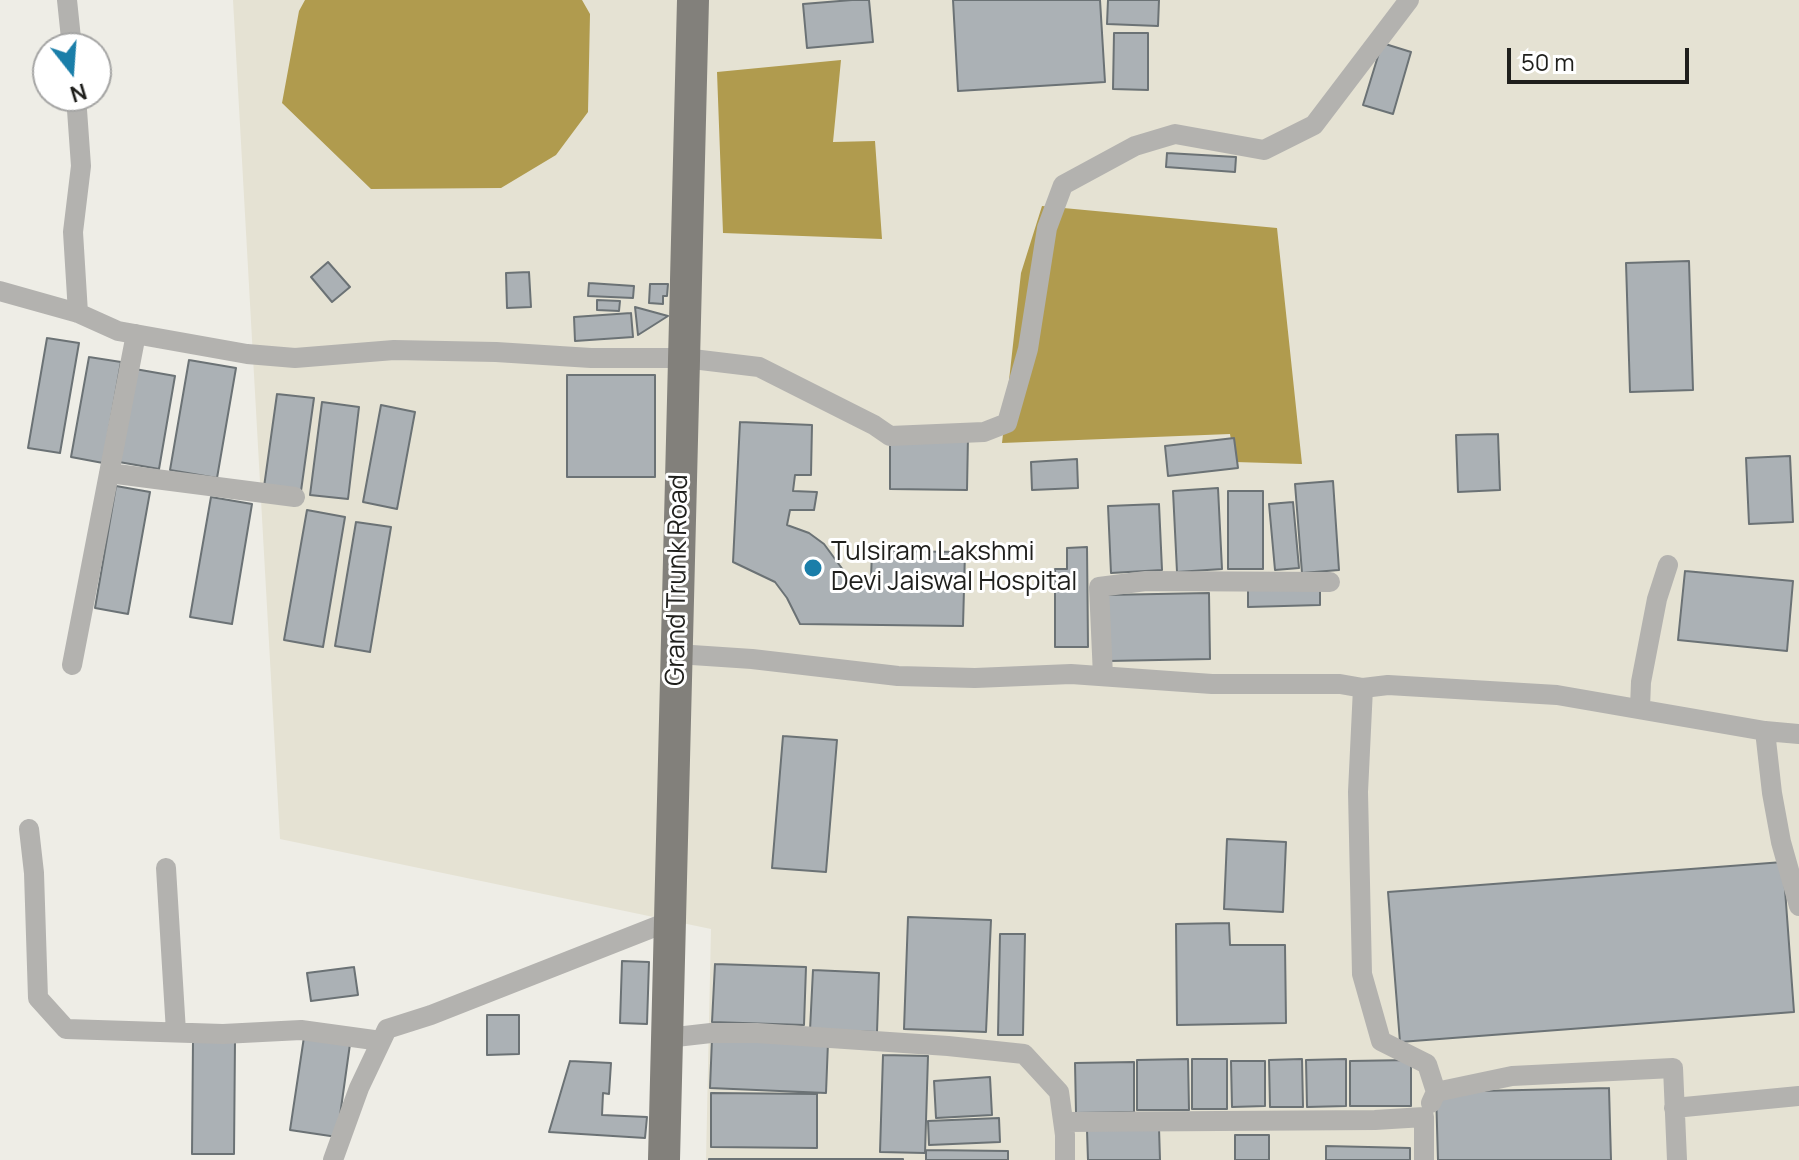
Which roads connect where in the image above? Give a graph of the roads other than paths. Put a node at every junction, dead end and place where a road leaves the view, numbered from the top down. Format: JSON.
{"nodes":[{"id":1,"x":67,"y":0,"type":"edge"},
{"id":2,"x":693,"y":0,"type":"edge"},
{"id":3,"x":1409,"y":0,"type":"edge"},
{"id":4,"x":70,"y":32,"type":"edge"},
{"id":5,"x":77,"y":112,"type":"edge"},
{"id":6,"x":0,"y":291,"type":"edge"},
{"id":7,"x":78,"y":313,"type":"junction"},
{"id":8,"x":136,"y":334,"type":"junction"},
{"id":9,"x":684,"y":358,"type":"junction"},
{"id":10,"x":109,"y":473,"type":"junction"},
{"id":11,"x":295,"y":497,"type":"dead end"},
{"id":12,"x":1668,"y":565,"type":"dead end"},
{"id":13,"x":1330,"y":582,"type":"dead end"},
{"id":14,"x":677,"y":654,"type":"junction"},
{"id":15,"x":72,"y":665,"type":"dead end"},
{"id":16,"x":1103,"y":676,"type":"junction"},
{"id":17,"x":1363,"y":688,"type":"junction"},
{"id":18,"x":1640,"y":708,"type":"junction"},
{"id":19,"x":1765,"y":731,"type":"junction"},
{"id":20,"x":1799,"y":734,"type":"edge"},
{"id":21,"x":29,"y":829,"type":"dead end"},
{"id":22,"x":166,"y":868,"type":"dead end"},
{"id":23,"x":1799,"y":906,"type":"edge"},
{"id":24,"x":670,"y":921,"type":"junction"},
{"id":25,"x":176,"y":1032,"type":"junction"},
{"id":26,"x":667,"y":1038,"type":"junction"},
{"id":27,"x":381,"y":1041,"type":"junction"},
{"id":28,"x":1436,"y":1092,"type":"junction"},
{"id":29,"x":1799,"y":1096,"type":"edge"},
{"id":30,"x":1674,"y":1108,"type":"junction"},
{"id":31,"x":1424,"y":1117,"type":"junction"},
{"id":32,"x":1064,"y":1122,"type":"junction"},
{"id":33,"x":333,"y":1160,"type":"edge"},
{"id":34,"x":664,"y":1160,"type":"edge"},
{"id":35,"x":1065,"y":1160,"type":"edge"},
{"id":36,"x":1424,"y":1160,"type":"edge"},
{"id":37,"x":1677,"y":1160,"type":"edge"}],
"edges":[{"from":1,"to":4,"type":"street"},
{"from":2,"to":9,"type":"main road","name":"Grand Trunk Road"},
{"from":3,"to":9,"type":"street"},
{"from":5,"to":7,"type":"street"},
{"from":6,"to":7,"type":"street"},
{"from":7,"to":8,"type":"street"},
{"from":8,"to":9,"type":"street"},
{"from":8,"to":10,"type":"street"},
{"from":9,"to":14,"type":"main road","name":"Grand Trunk Road"},
{"from":10,"to":11,"type":"street"},
{"from":10,"to":15,"type":"street"},
{"from":12,"to":18,"type":"street"},
{"from":13,"to":16,"type":"street"},
{"from":14,"to":16,"type":"street"},
{"from":14,"to":24,"type":"main road","name":"Grand Trunk Road"},
{"from":16,"to":17,"type":"street"},
{"from":17,"to":18,"type":"street"},
{"from":17,"to":28,"type":"street"},
{"from":18,"to":19,"type":"street"},
{"from":19,"to":20,"type":"street"},
{"from":19,"to":23,"type":"street"},
{"from":21,"to":25,"type":"street"},
{"from":22,"to":25,"type":"street"},
{"from":24,"to":26,"type":"main road","name":"Grand Trunk Road"},
{"from":24,"to":27,"type":"street"},
{"from":25,"to":27,"type":"street"},
{"from":26,"to":32,"type":"street"},
{"from":26,"to":34,"type":"main road","name":"Grand Trunk Road"},
{"from":27,"to":33,"type":"street"},
{"from":28,"to":30,"type":"street"},
{"from":28,"to":31,"type":"street"},
{"from":29,"to":30,"type":"street"},
{"from":30,"to":37,"type":"street"},
{"from":31,"to":32,"type":"street"},
{"from":31,"to":36,"type":"street"},
{"from":32,"to":35,"type":"street"}]}
